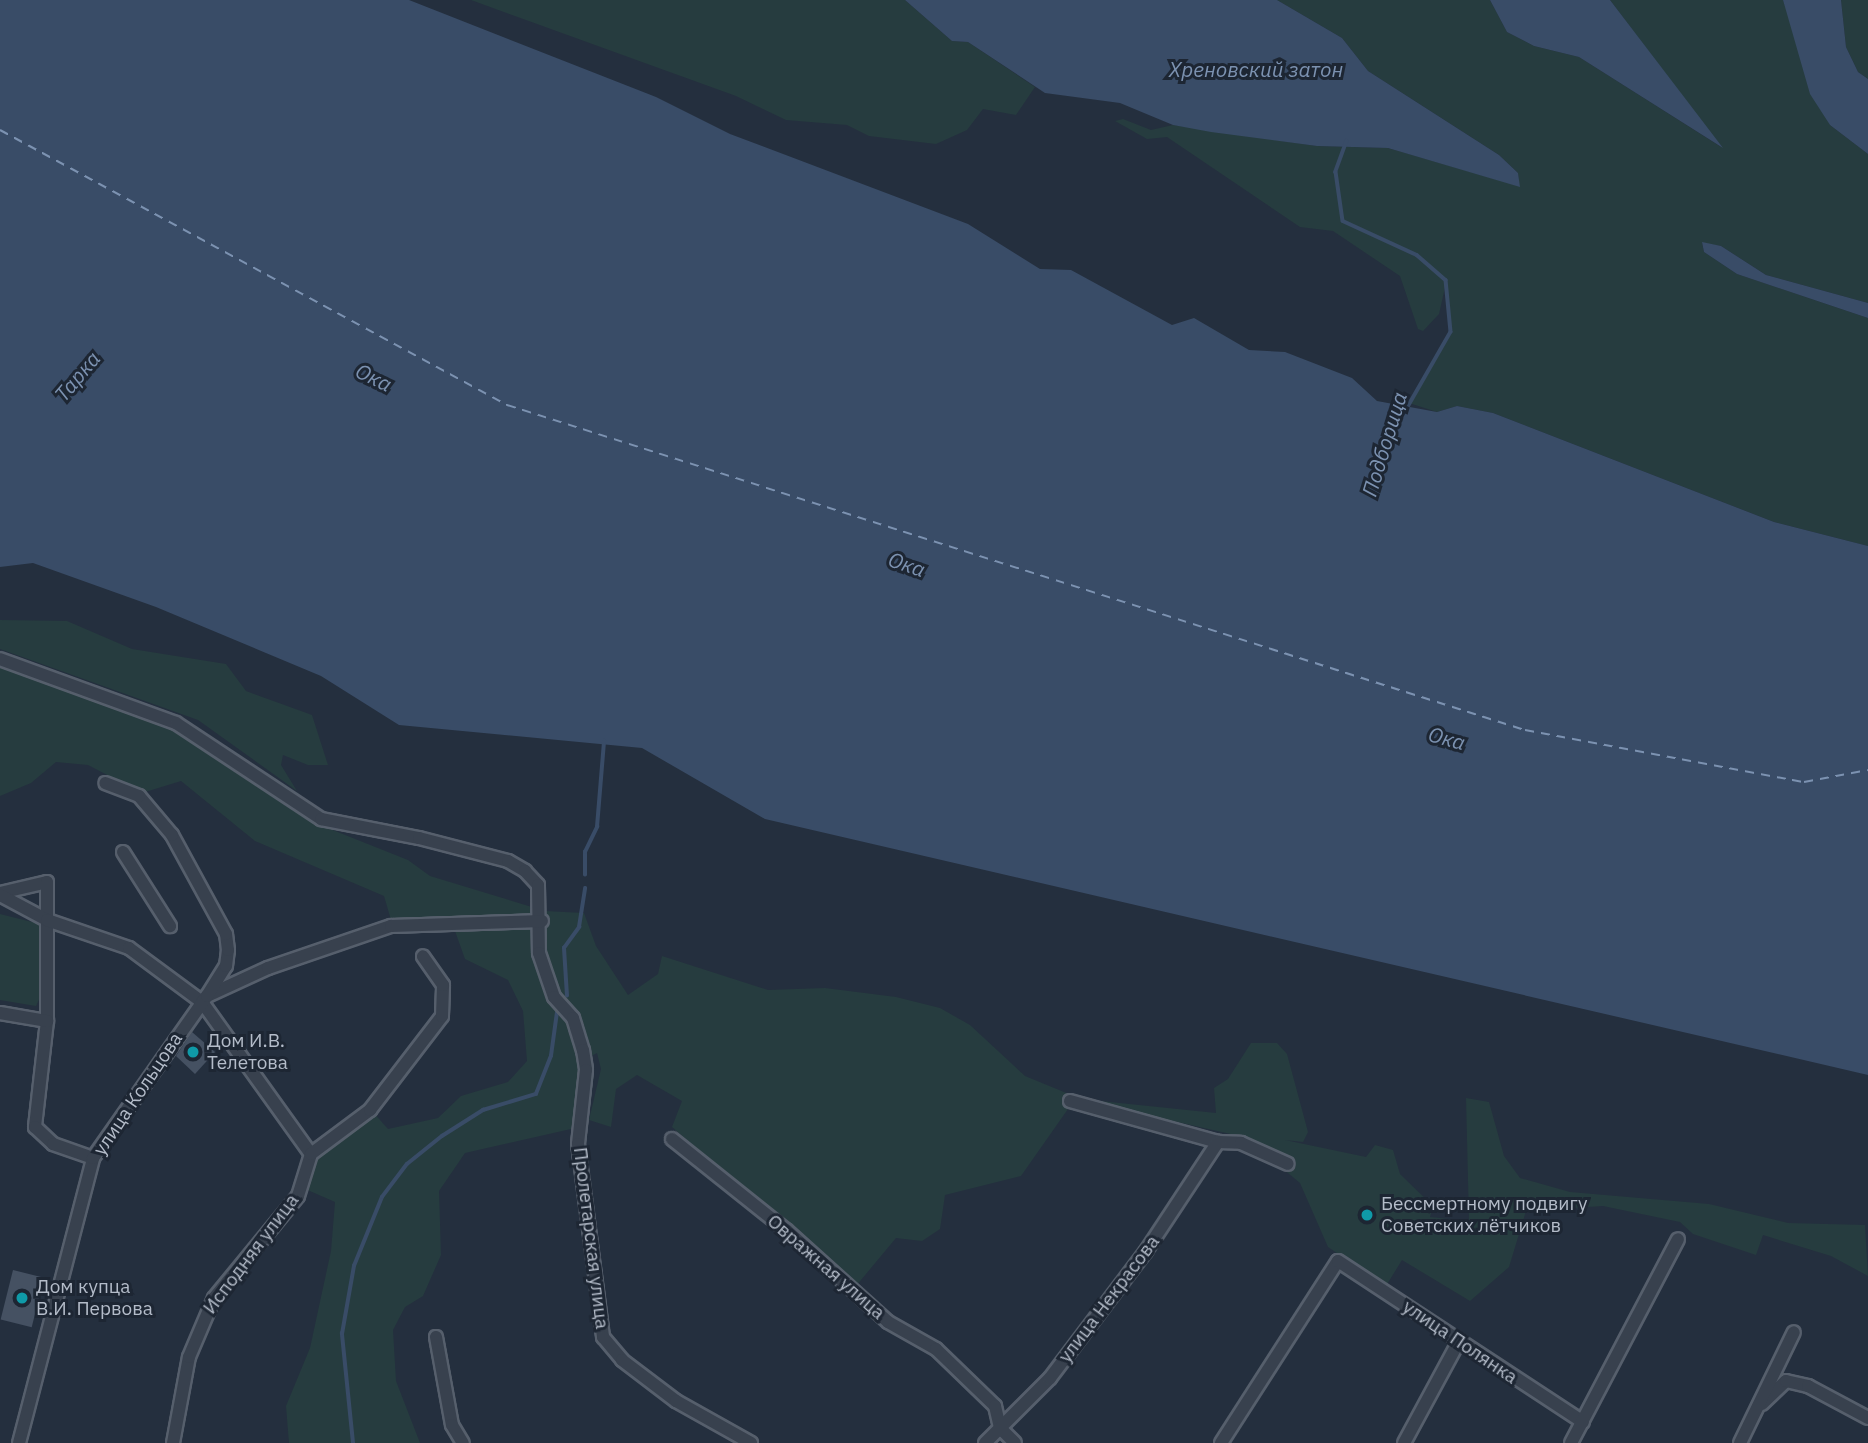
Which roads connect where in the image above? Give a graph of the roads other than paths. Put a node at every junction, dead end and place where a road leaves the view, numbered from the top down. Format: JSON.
{"nodes":[{"id":1,"x":0,"y":659,"type":"edge"},
{"id":2,"x":105,"y":783,"type":"dead end"},
{"id":3,"x":124,"y":852,"type":"dead end"},
{"id":4,"x":0,"y":894,"type":"edge"},
{"id":5,"x":47,"y":920,"type":"junction"},
{"id":6,"x":542,"y":921,"type":"junction"},
{"id":7,"x":170,"y":926,"type":"dead end"},
{"id":8,"x":423,"y":956,"type":"dead end"},
{"id":9,"x":205,"y":999,"type":"junction"},
{"id":10,"x":0,"y":1013,"type":"edge"},
{"id":11,"x":47,"y":1021,"type":"junction"},
{"id":12,"x":1070,"y":1101,"type":"dead end"},
{"id":13,"x":672,"y":1139,"type":"dead end"},
{"id":14,"x":1218,"y":1142,"type":"junction"},
{"id":15,"x":311,"y":1154,"type":"junction"},
{"id":16,"x":93,"y":1158,"type":"junction"},
{"id":17,"x":1288,"y":1164,"type":"dead end"},
{"id":18,"x":1678,"y":1239,"type":"dead end"},
{"id":19,"x":1794,"y":1332,"type":"dead end"},
{"id":20,"x":436,"y":1337,"type":"dead end"},
{"id":21,"x":1458,"y":1343,"type":"junction"},
{"id":22,"x":1762,"y":1404,"type":"junction"},
{"id":23,"x":1868,"y":1418,"type":"edge"},
{"id":24,"x":1583,"y":1422,"type":"junction"},
{"id":25,"x":1000,"y":1428,"type":"junction"},
{"id":26,"x":19,"y":1443,"type":"edge"},
{"id":27,"x":173,"y":1443,"type":"edge"},
{"id":28,"x":463,"y":1443,"type":"edge"},
{"id":29,"x":751,"y":1443,"type":"edge"},
{"id":30,"x":985,"y":1443,"type":"edge"},
{"id":31,"x":1015,"y":1443,"type":"edge"},
{"id":32,"x":1221,"y":1443,"type":"edge"},
{"id":33,"x":1404,"y":1443,"type":"edge"},
{"id":34,"x":1571,"y":1443,"type":"edge"},
{"id":35,"x":1740,"y":1443,"type":"edge"}],
"edges":[{"from":1,"to":6,"type":"street","name":"Пролетарская улица"},
{"from":2,"to":9,"type":"street","name":"улица Кольцова"},
{"from":3,"to":7,"type":"street"},
{"from":4,"to":5,"type":"street"},
{"from":4,"to":5,"type":"street"},
{"from":5,"to":9,"type":"street"},
{"from":5,"to":11,"type":"street"},
{"from":6,"to":9,"type":"street"},
{"from":6,"to":29,"type":"street","name":"Пролетарская улица"},
{"from":8,"to":15,"type":"street"},
{"from":9,"to":15,"type":"street"},
{"from":9,"to":16,"type":"street","name":"улица Кольцова"},
{"from":10,"to":11,"type":"street"},
{"from":11,"to":16,"type":"street"},
{"from":12,"to":14,"type":"street"},
{"from":13,"to":25,"type":"street","name":"Овражная улица"},
{"from":14,"to":17,"type":"street"},
{"from":14,"to":25,"type":"street","name":"улица Некрасова"},
{"from":15,"to":27,"type":"street","name":"Исподняя улица"},
{"from":16,"to":26,"type":"street","name":"улица Кольцова"},
{"from":18,"to":24,"type":"street"},
{"from":19,"to":22,"type":"street"},
{"from":20,"to":28,"type":"street"},
{"from":21,"to":24,"type":"street","name":"улица Полянка"},
{"from":21,"to":32,"type":"street","name":"улица Полянка"},
{"from":21,"to":33,"type":"street"},
{"from":22,"to":23,"type":"street"},
{"from":22,"to":35,"type":"street"},
{"from":24,"to":34,"type":"street"},
{"from":25,"to":30,"type":"street","name":"улица Некрасова"},
{"from":25,"to":31,"type":"street"}]}
